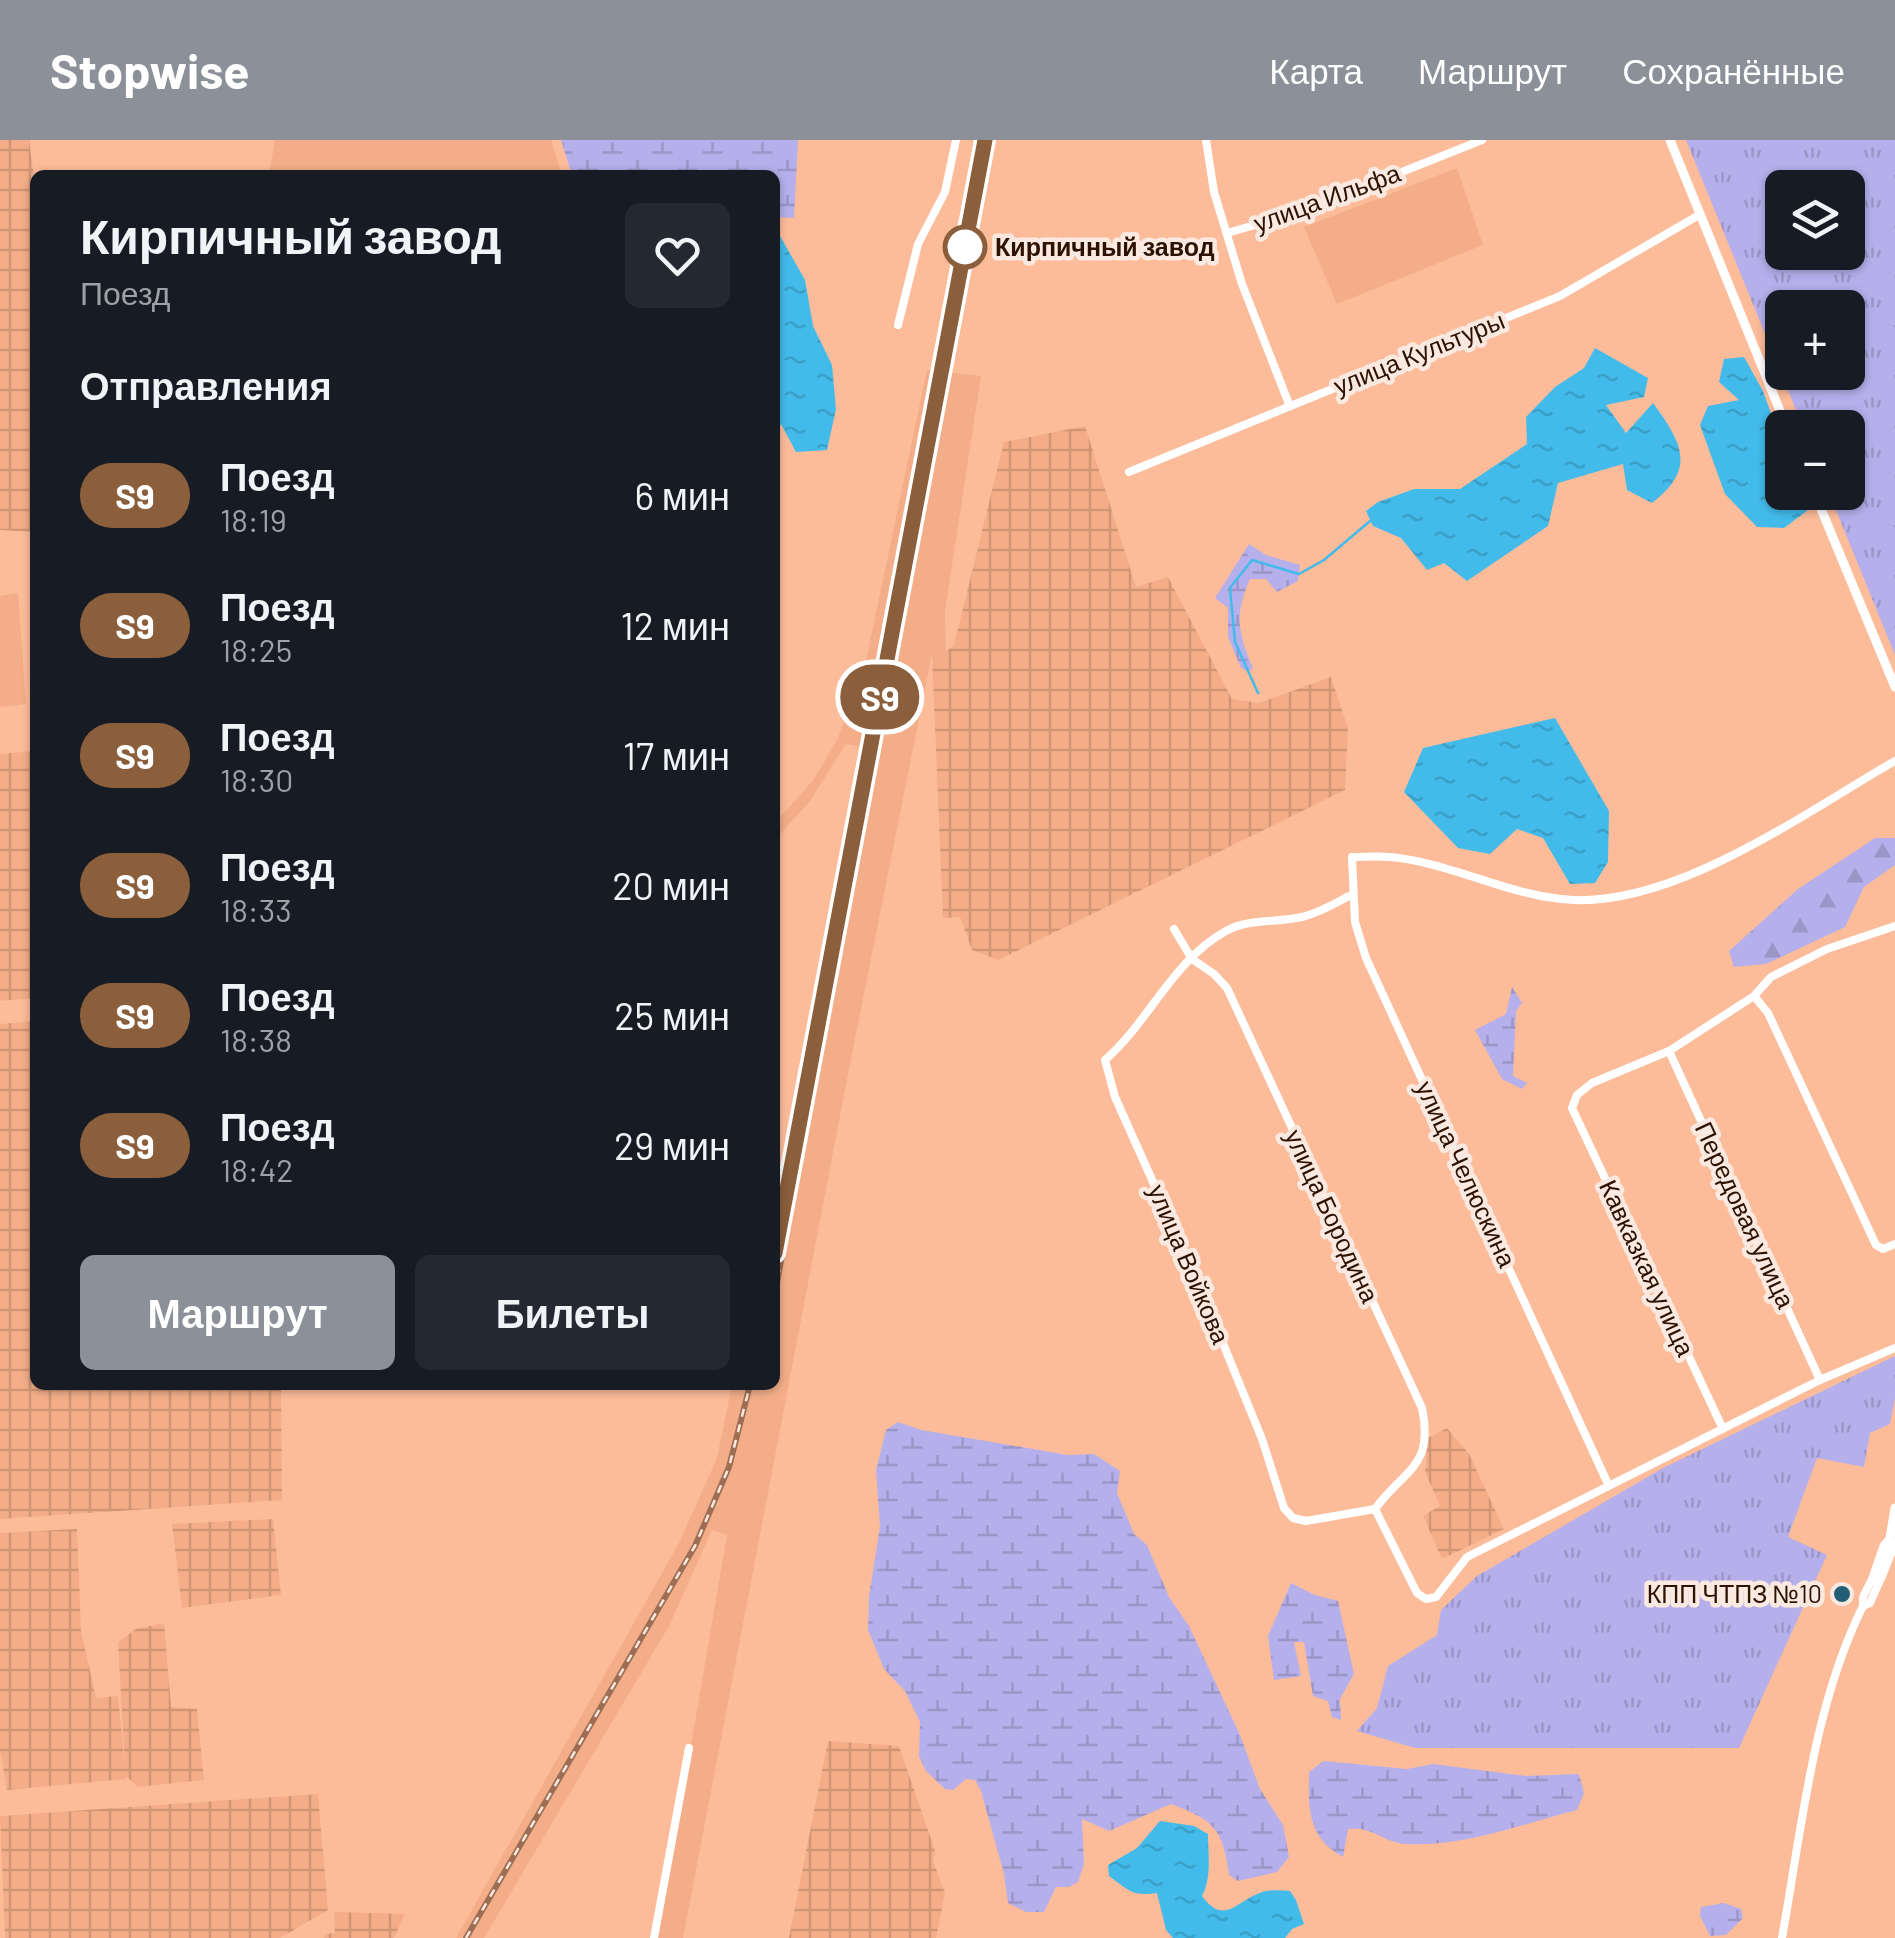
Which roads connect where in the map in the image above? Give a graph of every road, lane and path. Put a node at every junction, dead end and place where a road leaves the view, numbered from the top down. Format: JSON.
{"nodes":[{"id":1,"x":956,"y":140,"type":"edge"},
{"id":2,"x":1206,"y":140,"type":"edge"},
{"id":3,"x":1482,"y":140,"type":"edge"},
{"id":4,"x":1670,"y":140,"type":"edge"},
{"id":5,"x":1699,"y":216,"type":"junction"},
{"id":6,"x":1227,"y":233,"type":"junction"},
{"id":7,"x":898,"y":325,"type":"dead end"},
{"id":8,"x":1289,"y":404,"type":"junction"},
{"id":9,"x":1780,"y":410,"type":"edge"},
{"id":10,"x":1129,"y":472,"type":"dead end"},
{"id":11,"x":1821,"y":510,"type":"edge"},
{"id":12,"x":1895,"y":687,"type":"edge"},
{"id":13,"x":1895,"y":761,"type":"edge"},
{"id":14,"x":1352,"y":895,"type":"junction"},
{"id":15,"x":1895,"y":926,"type":"edge"},
{"id":16,"x":1174,"y":929,"type":"dead end"},
{"id":17,"x":1192,"y":959,"type":"junction"},
{"id":18,"x":1754,"y":996,"type":"junction"},
{"id":19,"x":1669,"y":1051,"type":"junction"},
{"id":20,"x":1895,"y":1244,"type":"edge"},
{"id":21,"x":1895,"y":1348,"type":"edge"},
{"id":22,"x":1820,"y":1380,"type":"junction"},
{"id":23,"x":1722,"y":1429,"type":"junction"},
{"id":24,"x":1608,"y":1484,"type":"junction"},
{"id":25,"x":1895,"y":1508,"type":"edge"},
{"id":26,"x":1375,"y":1509,"type":"junction"},
{"id":27,"x":1877,"y":1577,"type":"joint"},
{"id":28,"x":689,"y":1748,"type":"dead end"},
{"id":29,"x":654,"y":1938,"type":"edge"},
{"id":30,"x":1782,"y":1938,"type":"edge"}],
"edges":[{"from":1,"to":7,"type":"street"},
{"from":2,"to":6,"type":"street"},
{"from":3,"to":6,"type":"street","name":"улица Ильфа"},
{"from":4,"to":5,"type":"street"},
{"from":5,"to":8,"type":"street","name":"улица Культуры"},
{"from":5,"to":9,"type":"street"},
{"from":6,"to":8,"type":"street"},
{"from":8,"to":10,"type":"street","name":"улица Культуры"},
{"from":11,"to":12,"type":"street"},
{"from":13,"to":14,"type":"street","name":"улица Челюскина"},
{"from":14,"to":17,"type":"street"},
{"from":14,"to":24,"type":"street","name":"улица Челюскина"},
{"from":15,"to":18,"type":"street"},
{"from":16,"to":17,"type":"street","name":"улица Бородина"},
{"from":17,"to":26,"type":"street","name":"улица Бородина"},
{"from":17,"to":26,"type":"street","name":"улица Войкова"},
{"from":18,"to":19,"type":"street"},
{"from":18,"to":20,"type":"street"},
{"from":19,"to":22,"type":"street","name":"Передовая улица"},
{"from":19,"to":23,"type":"street","name":"Кавказкая улица"},
{"from":21,"to":22,"type":"street"},
{"from":22,"to":23,"type":"street"},
{"from":23,"to":24,"type":"street"},
{"from":24,"to":26,"type":"street"},
{"from":25,"to":27,"type":"street"},
{"from":27,"to":30,"type":"street"},
{"from":28,"to":29,"type":"street"}]}
